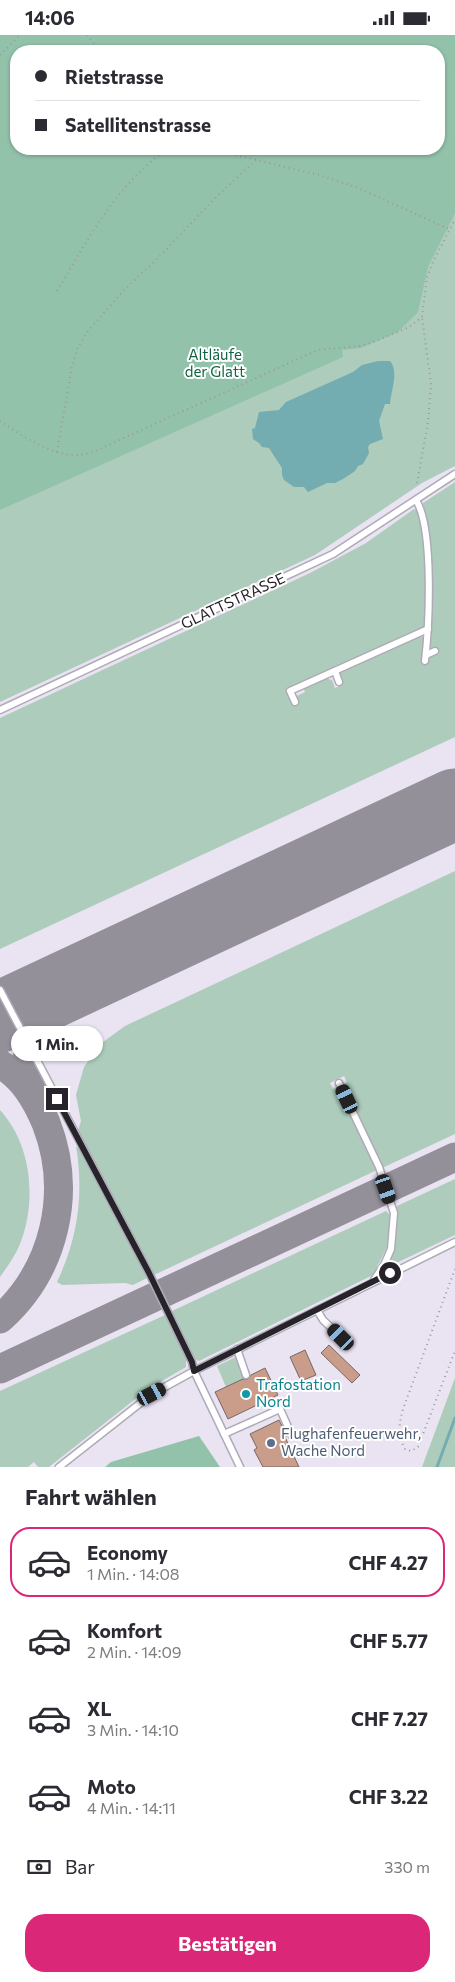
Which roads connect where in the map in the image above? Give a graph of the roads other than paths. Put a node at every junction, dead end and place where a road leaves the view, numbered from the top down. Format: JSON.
{"nodes":[{"id":1,"x":455,"y":474,"type":"edge"},
{"id":2,"x":416,"y":500,"type":"junction"},
{"id":3,"x":428,"y":629,"type":"junction"},
{"id":4,"x":435,"y":651,"type":"dead end"},
{"id":5,"x":334,"y":671,"type":"junction"},
{"id":6,"x":339,"y":682,"type":"dead end"},
{"id":7,"x":295,"y":702,"type":"dead end"},
{"id":8,"x":0,"y":710,"type":"edge"},
{"id":9,"x":0,"y":991,"type":"edge"},
{"id":10,"x":339,"y":1083,"type":"dead end"},
{"id":11,"x":455,"y":1242,"type":"edge"},
{"id":12,"x":373,"y":1281,"type":"junction"},
{"id":13,"x":317,"y":1310,"type":"junction"},
{"id":14,"x":341,"y":1337,"type":"dead end"},
{"id":15,"x":237,"y":1349,"type":"junction"},
{"id":16,"x":194,"y":1371,"type":"junction"},
{"id":17,"x":246,"y":1375,"type":"dead end"},
{"id":18,"x":224,"y":1434,"type":"junction"},
{"id":19,"x":292,"y":1436,"type":"dead end"},
{"id":20,"x":59,"y":1467,"type":"edge"},
{"id":21,"x":240,"y":1467,"type":"edge"}],
"edges":[{"from":1,"to":2,"type":"lane","name":"GLATTSTRASSE"},
{"from":2,"to":3,"type":"lane"},
{"from":2,"to":8,"type":"lane","name":"GLATTSTRASSE"},
{"from":3,"to":4,"type":"lane"},
{"from":3,"to":5,"type":"lane"},
{"from":5,"to":6,"type":"lane"},
{"from":5,"to":7,"type":"lane"},
{"from":9,"to":16,"type":"lane"},
{"from":10,"to":12,"type":"lane"},
{"from":11,"to":12,"type":"lane"},
{"from":12,"to":13,"type":"lane"},
{"from":13,"to":14,"type":"lane"},
{"from":13,"to":15,"type":"lane"},
{"from":15,"to":16,"type":"lane"},
{"from":15,"to":17,"type":"lane"},
{"from":16,"to":18,"type":"lane"},
{"from":16,"to":20,"type":"lane"},
{"from":18,"to":19,"type":"lane"},
{"from":18,"to":21,"type":"lane"}]}
